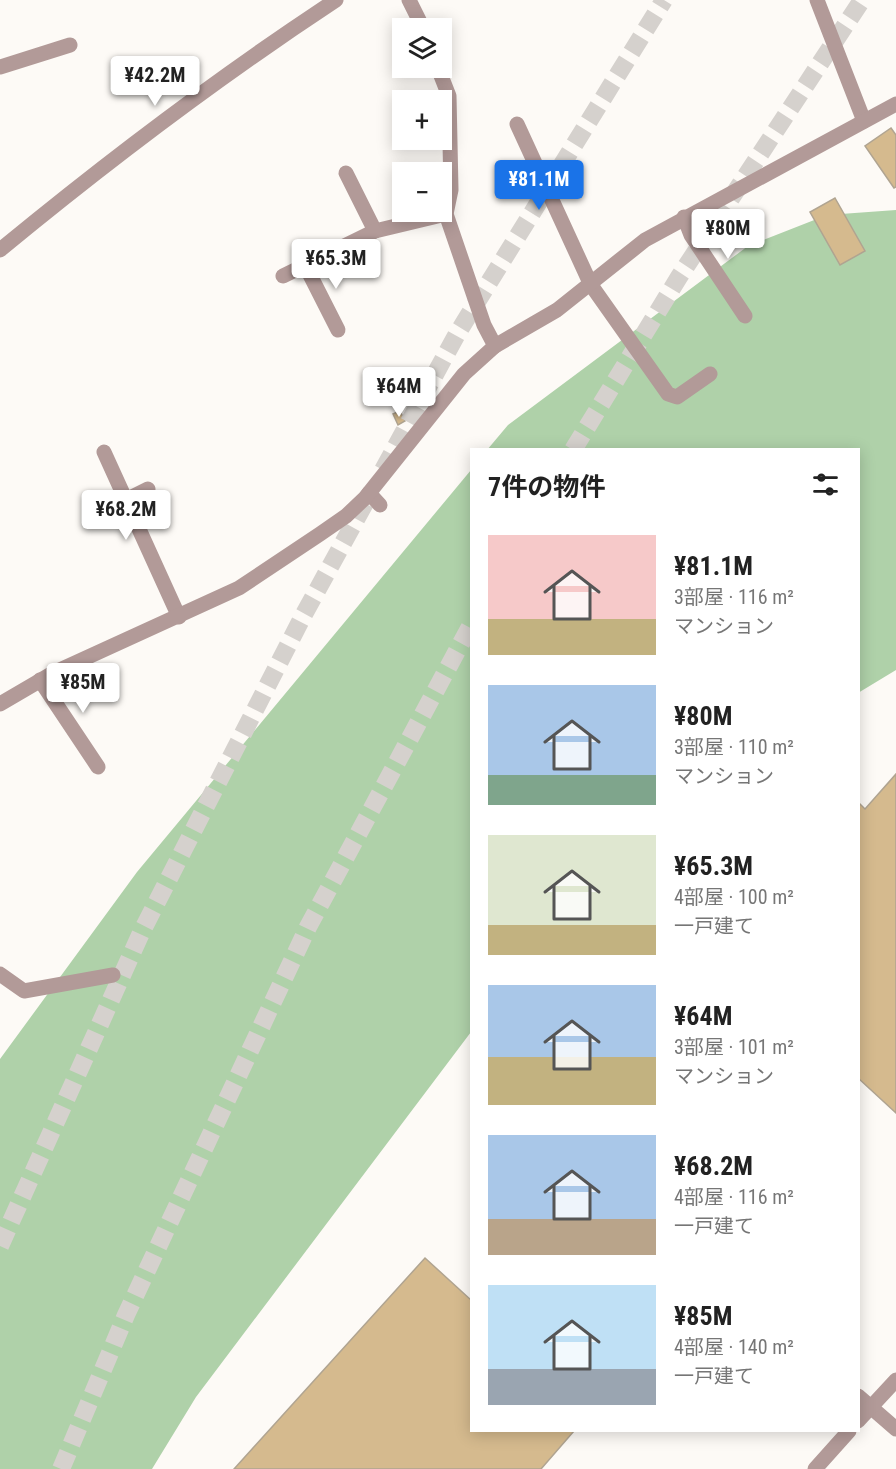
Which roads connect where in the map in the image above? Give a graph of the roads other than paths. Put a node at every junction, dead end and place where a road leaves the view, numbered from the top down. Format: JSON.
{"nodes":[{"id":1,"x":336,"y":0,"type":"edge"},
{"id":2,"x":409,"y":0,"type":"edge"},
{"id":3,"x":817,"y":0,"type":"edge"},
{"id":4,"x":418,"y":18,"type":"edge"},
{"id":5,"x":70,"y":45,"type":"dead end"},
{"id":6,"x":0,"y":68,"type":"edge"},
{"id":7,"x":442,"y":78,"type":"edge"},
{"id":8,"x":896,"y":104,"type":"edge"},
{"id":9,"x":864,"y":121,"type":"junction"},
{"id":10,"x":518,"y":124,"type":"dead end"},
{"id":11,"x":450,"y":162,"type":"edge"},
{"id":12,"x":346,"y":173,"type":"dead end"},
{"id":13,"x":684,"y":217,"type":"junction"},
{"id":14,"x":413,"y":222,"type":"edge"},
{"id":15,"x":449,"y":222,"type":"edge"},
{"id":16,"x":375,"y":231,"type":"junction"},
{"id":17,"x":0,"y":250,"type":"edge"},
{"id":18,"x":305,"y":265,"type":"junction"},
{"id":19,"x":284,"y":276,"type":"dead end"},
{"id":20,"x":591,"y":285,"type":"junction"},
{"id":21,"x":745,"y":316,"type":"dead end"},
{"id":22,"x":338,"y":330,"type":"dead end"},
{"id":23,"x":495,"y":346,"type":"junction"},
{"id":24,"x":710,"y":374,"type":"dead end"},
{"id":25,"x":104,"y":452,"type":"dead end"},
{"id":26,"x":148,"y":489,"type":"dead end"},
{"id":27,"x":369,"y":493,"type":"junction"},
{"id":28,"x":126,"y":500,"type":"junction"},
{"id":29,"x":380,"y":505,"type":"dead end"},
{"id":30,"x":179,"y":617,"type":"junction"},
{"id":31,"x":40,"y":680,"type":"junction"},
{"id":32,"x":0,"y":704,"type":"edge"},
{"id":33,"x":98,"y":767,"type":"dead end"},
{"id":34,"x":0,"y":974,"type":"edge"},
{"id":35,"x":113,"y":975,"type":"dead end"},
{"id":36,"x":896,"y":1380,"type":"edge"},
{"id":37,"x":860,"y":1398,"type":"edge"},
{"id":38,"x":870,"y":1407,"type":"junction"},
{"id":39,"x":860,"y":1418,"type":"edge"},
{"id":40,"x":896,"y":1430,"type":"edge"},
{"id":41,"x":848,"y":1432,"type":"edge"},
{"id":42,"x":815,"y":1469,"type":"edge"}],
"edges":[{"from":1,"to":17,"type":"street"},
{"from":2,"to":4,"type":"street"},
{"from":3,"to":9,"type":"street"},
{"from":5,"to":6,"type":"street"},
{"from":7,"to":11,"type":"street"},
{"from":8,"to":9,"type":"street"},
{"from":9,"to":13,"type":"street"},
{"from":10,"to":20,"type":"street"},
{"from":12,"to":16,"type":"street"},
{"from":13,"to":20,"type":"street"},
{"from":13,"to":21,"type":"street"},
{"from":14,"to":16,"type":"street"},
{"from":15,"to":23,"type":"street"},
{"from":16,"to":18,"type":"street"},
{"from":18,"to":19,"type":"street"},
{"from":18,"to":22,"type":"street"},
{"from":20,"to":23,"type":"street"},
{"from":20,"to":24,"type":"street"},
{"from":23,"to":27,"type":"street"},
{"from":25,"to":28,"type":"street"},
{"from":26,"to":28,"type":"street"},
{"from":27,"to":29,"type":"street"},
{"from":27,"to":30,"type":"street"},
{"from":28,"to":30,"type":"street"},
{"from":30,"to":31,"type":"street"},
{"from":31,"to":32,"type":"street"},
{"from":31,"to":33,"type":"street"},
{"from":34,"to":35,"type":"street"},
{"from":36,"to":38,"type":"street"},
{"from":37,"to":38,"type":"street"},
{"from":38,"to":39,"type":"street"},
{"from":38,"to":40,"type":"street"},
{"from":41,"to":42,"type":"street"}]}
